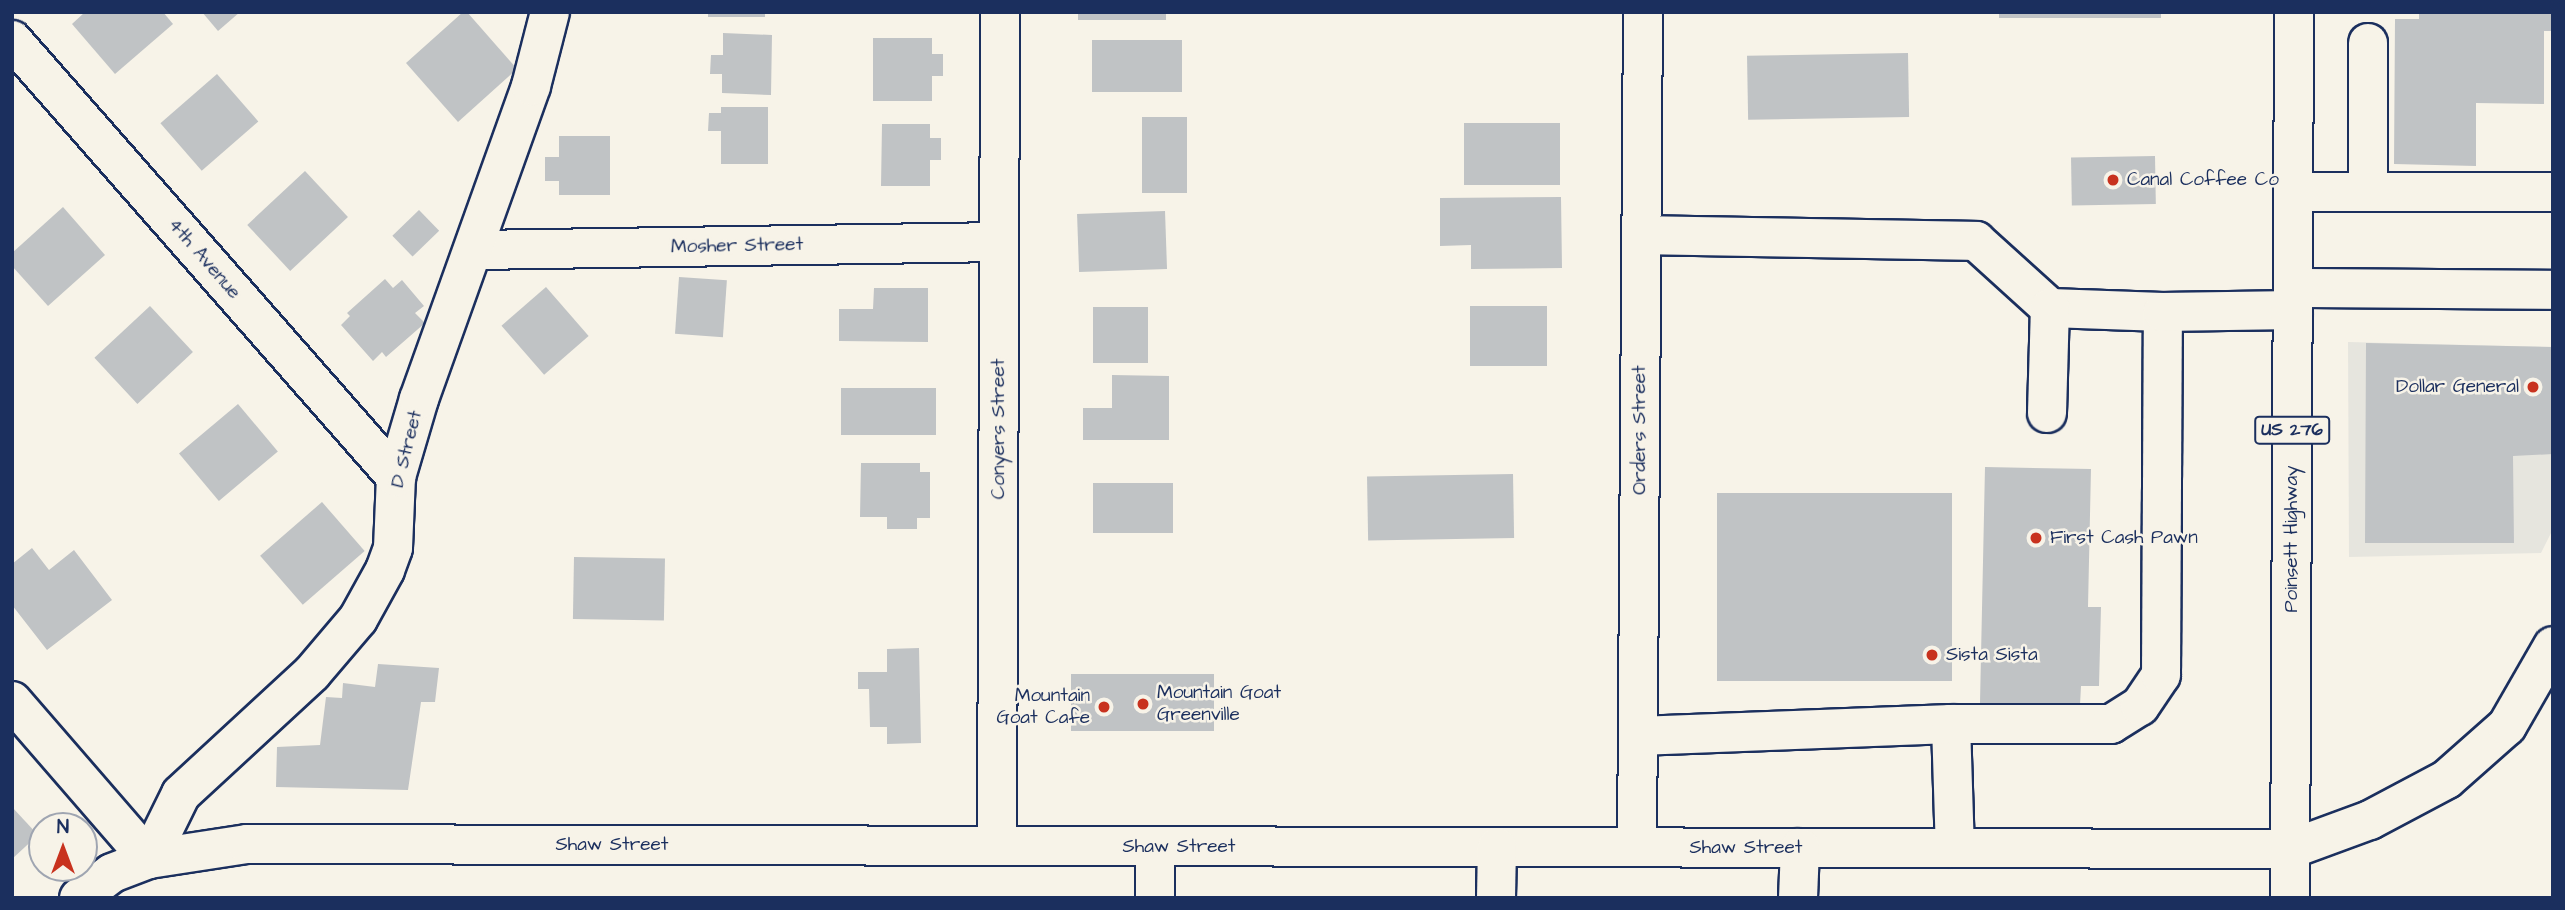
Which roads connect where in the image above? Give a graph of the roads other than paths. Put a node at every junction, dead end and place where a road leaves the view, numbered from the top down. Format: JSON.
{"nodes":[{"id":1,"x":550,"y":12,"type":"edge"},
{"id":2,"x":1000,"y":12,"type":"edge"},
{"id":3,"x":1643,"y":12,"type":"edge"},
{"id":4,"x":2294,"y":12,"type":"edge"},
{"id":5,"x":12,"y":40,"type":"edge"},
{"id":6,"x":2368,"y":43,"type":"dead end"},
{"id":7,"x":2293,"y":191,"type":"junction"},
{"id":8,"x":2368,"y":191,"type":"junction"},
{"id":9,"x":2553,"y":192,"type":"edge"},
{"id":10,"x":1642,"y":235,"type":"junction"},
{"id":11,"x":999,"y":242,"type":"junction"},
{"id":12,"x":475,"y":250,"type":"junction"},
{"id":13,"x":2553,"y":290,"type":"edge"},
{"id":14,"x":2293,"y":299,"type":"junction"},
{"id":15,"x":2050,"y":308,"type":"junction"},
{"id":16,"x":2163,"y":312,"type":"junction"},
{"id":17,"x":2047,"y":413,"type":"dead end"},
{"id":18,"x":396,"y":477,"type":"junction"},
{"id":19,"x":2551,"y":652,"type":"edge"},
{"id":20,"x":12,"y":701,"type":"edge"},
{"id":21,"x":1951,"y":724,"type":"junction"},
{"id":22,"x":1638,"y":737,"type":"junction"},
{"id":23,"x":997,"y":846,"type":"junction"},
{"id":24,"x":1155,"y":847,"type":"junction"},
{"id":25,"x":1497,"y":847,"type":"junction"},
{"id":26,"x":1637,"y":847,"type":"junction"},
{"id":27,"x":1800,"y":848,"type":"junction"},
{"id":28,"x":1955,"y":848,"type":"junction"},
{"id":29,"x":2291,"y":849,"type":"junction"},
{"id":30,"x":149,"y":859,"type":"junction"},
{"id":31,"x":79,"y":898,"type":"edge"},
{"id":32,"x":1155,"y":898,"type":"edge"},
{"id":33,"x":1496,"y":898,"type":"edge"},
{"id":34,"x":1798,"y":898,"type":"edge"},
{"id":35,"x":2290,"y":898,"type":"edge"}],
"edges":[{"from":1,"to":12,"type":"main road","name":"D Street"},
{"from":2,"to":11,"type":"main road","name":"Conyers Street"},
{"from":3,"to":10,"type":"main road","name":"Orders Street"},
{"from":4,"to":7,"type":"main road","name":"Poinsett Highway","number":"US 276"},
{"from":5,"to":18,"type":"main road","name":"4th Avenue"},
{"from":6,"to":8,"type":"main road"},
{"from":7,"to":8,"type":"main road"},
{"from":7,"to":14,"type":"main road","name":"Poinsett Highway","number":"US 276"},
{"from":8,"to":9,"type":"main road"},
{"from":10,"to":15,"type":"main road"},
{"from":10,"to":22,"type":"main road","name":"Orders Street"},
{"from":11,"to":12,"type":"main road","name":"Mosher Street"},
{"from":11,"to":23,"type":"main road","name":"Conyers Street"},
{"from":12,"to":18,"type":"main road","name":"D Street"},
{"from":13,"to":14,"type":"main road"},
{"from":14,"to":16,"type":"main road"},
{"from":14,"to":29,"type":"main road","name":"Poinsett Highway","number":"US 276"},
{"from":15,"to":16,"type":"main road"},
{"from":15,"to":17,"type":"main road"},
{"from":16,"to":21,"type":"main road"},
{"from":18,"to":30,"type":"main road","name":"D Street"},
{"from":19,"to":29,"type":"main road"},
{"from":20,"to":30,"type":"main road"},
{"from":21,"to":22,"type":"main road"},
{"from":21,"to":28,"type":"main road"},
{"from":22,"to":26,"type":"main road","name":"Orders Street"},
{"from":23,"to":24,"type":"main road","name":"Shaw Street"},
{"from":23,"to":30,"type":"main road","name":"Shaw Street"},
{"from":24,"to":25,"type":"main road","name":"Shaw Street"},
{"from":24,"to":32,"type":"main road"},
{"from":25,"to":26,"type":"main road","name":"Shaw Street"},
{"from":25,"to":33,"type":"main road"},
{"from":26,"to":27,"type":"main road","name":"Shaw Street"},
{"from":27,"to":28,"type":"main road","name":"Shaw Street"},
{"from":27,"to":34,"type":"main road"},
{"from":28,"to":29,"type":"main road","name":"Shaw Street"},
{"from":29,"to":35,"type":"main road","name":"Poinsett Highway","number":"US 276"},
{"from":30,"to":31,"type":"main road","name":"Shaw Street"}]}
